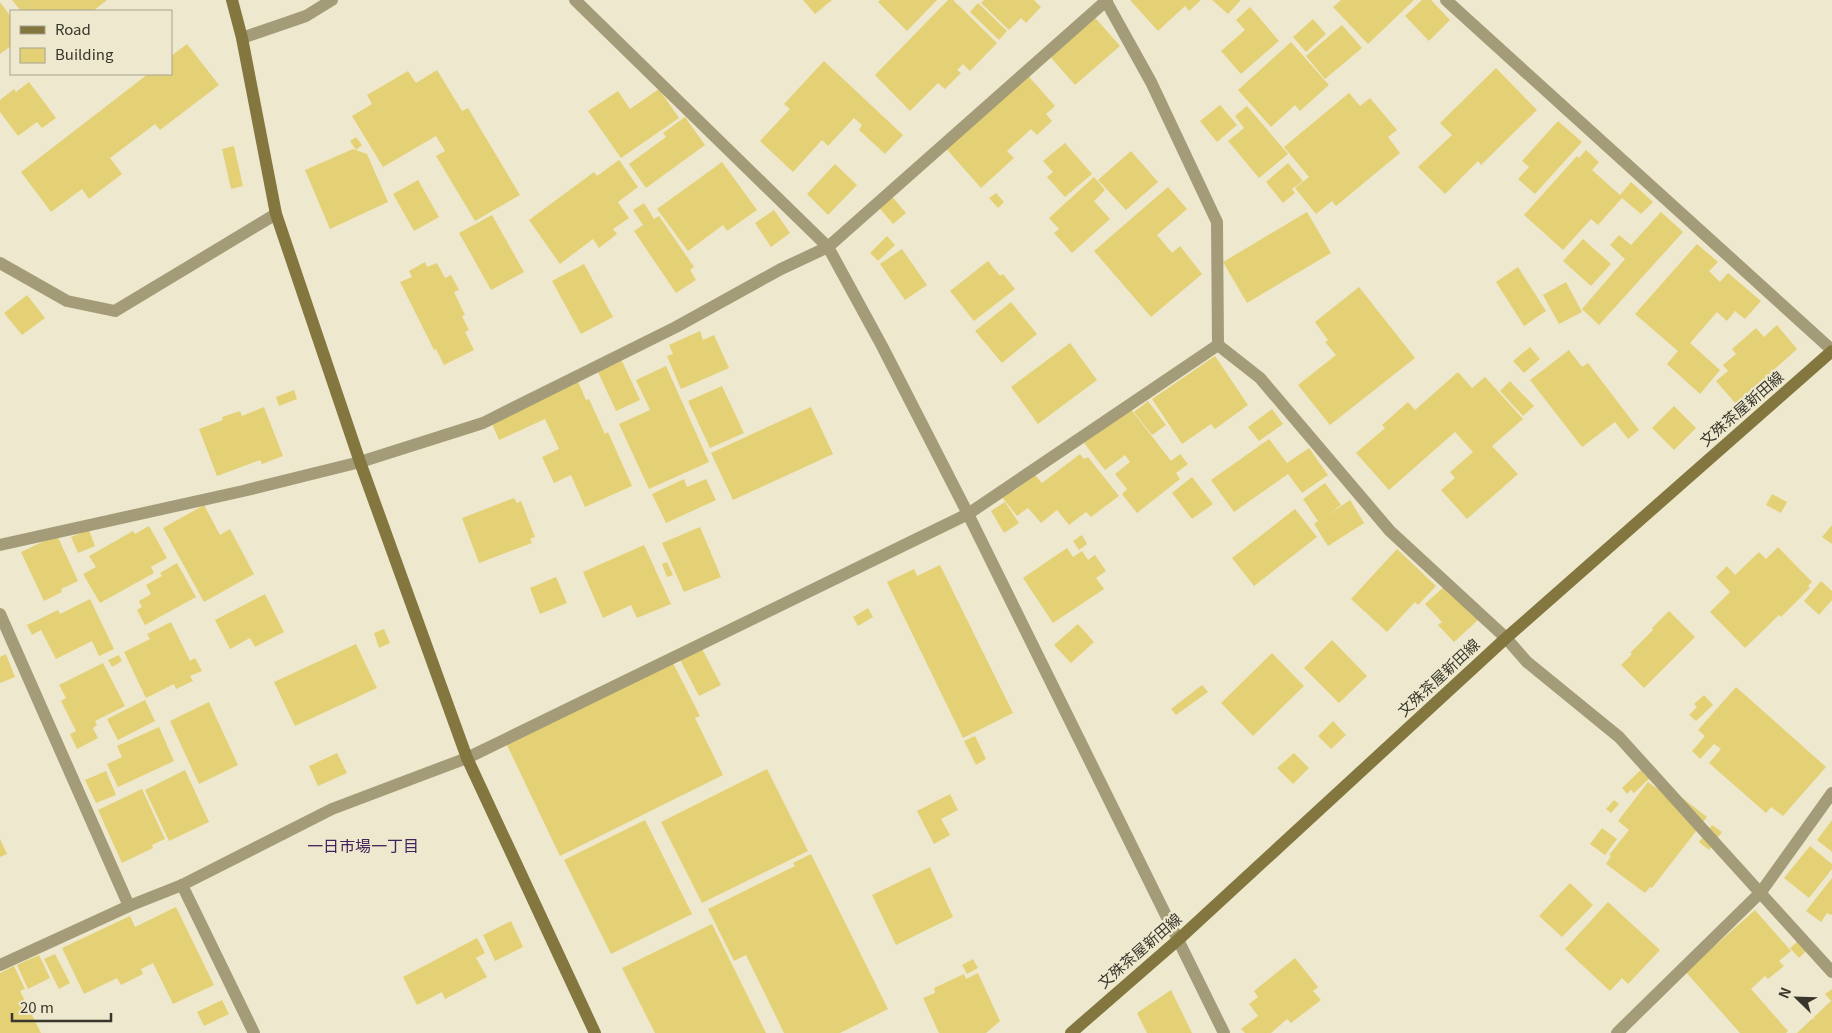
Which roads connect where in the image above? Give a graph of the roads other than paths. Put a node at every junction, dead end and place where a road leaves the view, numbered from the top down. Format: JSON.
{"nodes":[{"id":1,"x":232,"y":0,"type":"edge"},
{"id":2,"x":332,"y":0,"type":"edge"},
{"id":3,"x":575,"y":0,"type":"edge"},
{"id":4,"x":1446,"y":0,"type":"edge"},
{"id":5,"x":1106,"y":1,"type":"edge"},
{"id":6,"x":242,"y":38,"type":"junction"},
{"id":7,"x":276,"y":214,"type":"junction"},
{"id":8,"x":828,"y":247,"type":"junction"},
{"id":9,"x":0,"y":263,"type":"edge"},
{"id":10,"x":1218,"y":345,"type":"junction"},
{"id":11,"x":1832,"y":350,"type":"edge"},
{"id":12,"x":360,"y":462,"type":"junction"},
{"id":13,"x":968,"y":514,"type":"junction"},
{"id":14,"x":0,"y":545,"type":"edge"},
{"id":15,"x":0,"y":614,"type":"edge"},
{"id":16,"x":1506,"y":638,"type":"junction"},
{"id":17,"x":466,"y":758,"type":"junction"},
{"id":18,"x":1832,"y":793,"type":"edge"},
{"id":19,"x":182,"y":885,"type":"junction"},
{"id":20,"x":1760,"y":892,"type":"junction"},
{"id":21,"x":129,"y":906,"type":"junction"},
{"id":22,"x":1179,"y":939,"type":"junction"},
{"id":23,"x":0,"y":965,"type":"edge"},
{"id":24,"x":1832,"y":972,"type":"edge"},
{"id":25,"x":254,"y":1033,"type":"edge"},
{"id":26,"x":595,"y":1033,"type":"edge"},
{"id":27,"x":1071,"y":1033,"type":"edge"},
{"id":28,"x":1224,"y":1033,"type":"edge"},
{"id":29,"x":1617,"y":1033,"type":"edge"}],
"edges":[{"from":1,"to":6,"type":"street"},
{"from":2,"to":6,"type":"street"},
{"from":3,"to":8,"type":"street"},
{"from":4,"to":11,"type":"street"},
{"from":5,"to":8,"type":"street"},
{"from":5,"to":10,"type":"street"},
{"from":6,"to":7,"type":"street"},
{"from":7,"to":9,"type":"street"},
{"from":7,"to":12,"type":"street"},
{"from":8,"to":12,"type":"street"},
{"from":8,"to":13,"type":"street"},
{"from":10,"to":13,"type":"street"},
{"from":10,"to":16,"type":"street"},
{"from":11,"to":16,"type":"street","name":"文殊茶屋新田線"},
{"from":12,"to":14,"type":"street"},
{"from":12,"to":17,"type":"street"},
{"from":13,"to":17,"type":"street"},
{"from":13,"to":22,"type":"street"},
{"from":15,"to":21,"type":"street"},
{"from":16,"to":20,"type":"street"},
{"from":16,"to":22,"type":"street","name":"文殊茶屋新田線"},
{"from":17,"to":19,"type":"street"},
{"from":17,"to":26,"type":"street"},
{"from":18,"to":20,"type":"street"},
{"from":19,"to":21,"type":"street"},
{"from":19,"to":25,"type":"street"},
{"from":20,"to":24,"type":"street"},
{"from":20,"to":29,"type":"street"},
{"from":21,"to":23,"type":"street"},
{"from":22,"to":27,"type":"street","name":"文殊茶屋新田線"},
{"from":22,"to":28,"type":"street"}]}
